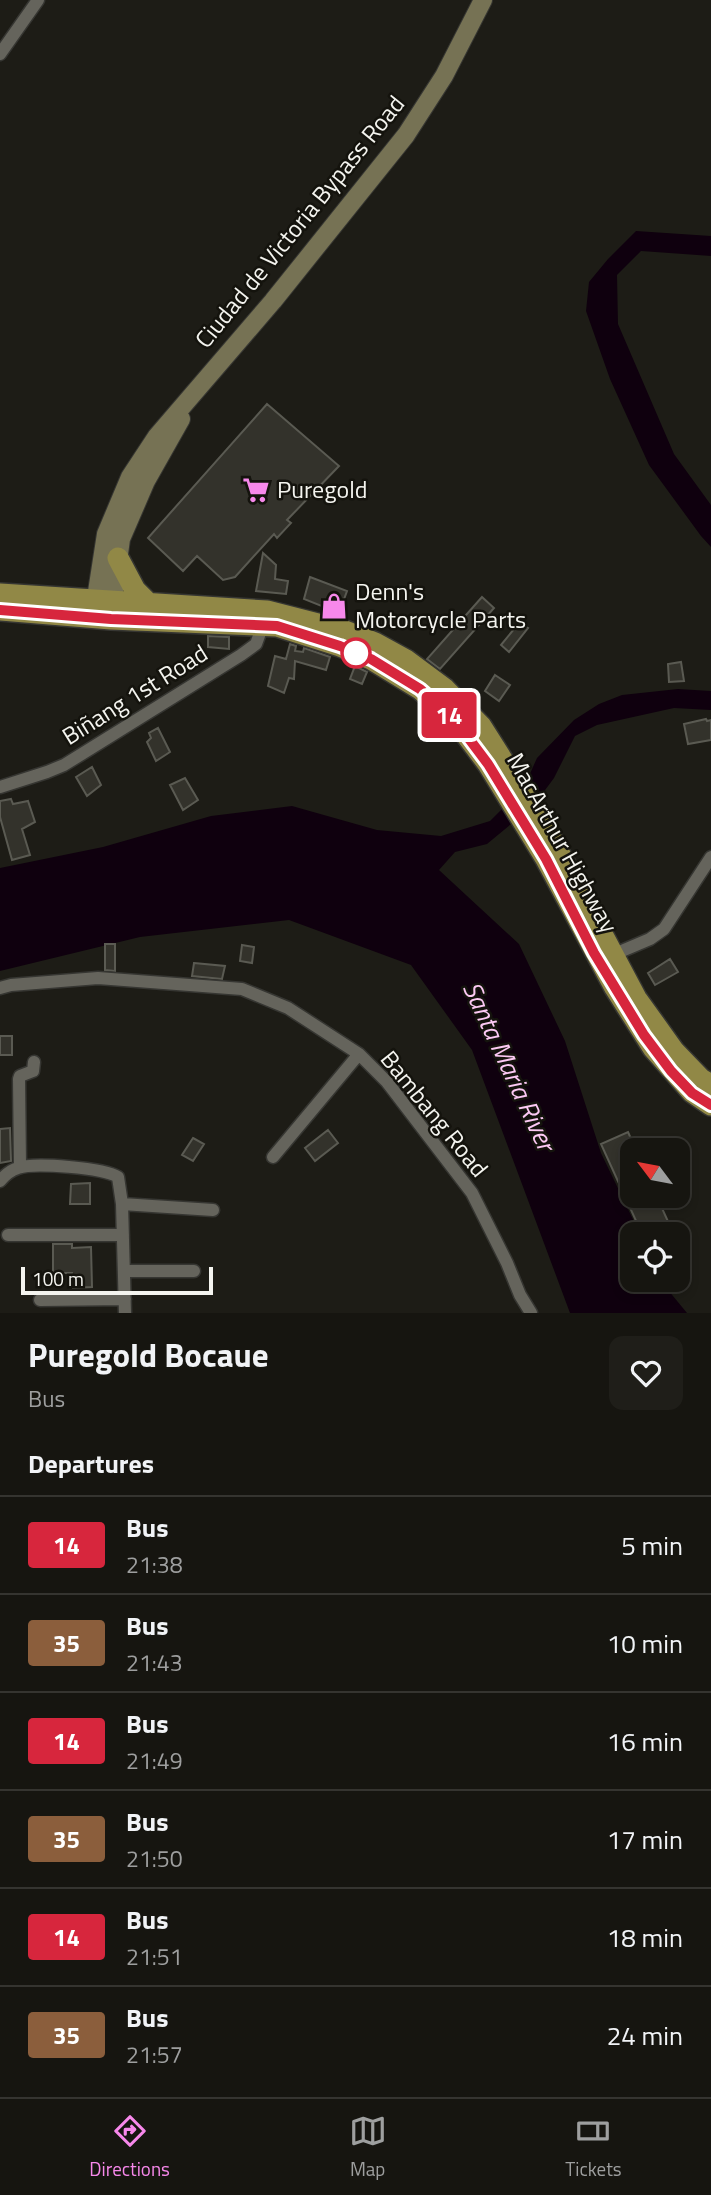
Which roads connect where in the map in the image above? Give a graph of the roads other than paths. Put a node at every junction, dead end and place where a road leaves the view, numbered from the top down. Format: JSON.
{"nodes":[{"id":1,"x":38,"y":0,"type":"edge"},
{"id":2,"x":483,"y":0,"type":"edge"},
{"id":3,"x":0,"y":54,"type":"edge"},
{"id":4,"x":190,"y":397,"type":"junction"},
{"id":5,"x":118,"y":558,"type":"junction"},
{"id":6,"x":0,"y":594,"type":"edge"},
{"id":7,"x":149,"y":604,"type":"junction"},
{"id":8,"x":103,"y":609,"type":"junction"},
{"id":9,"x":0,"y":610,"type":"edge"},
{"id":10,"x":265,"y":618,"type":"junction"},
{"id":11,"x":0,"y":787,"type":"edge"},
{"id":12,"x":711,"y":858,"type":"edge"},
{"id":13,"x":606,"y":958,"type":"junction"},
{"id":14,"x":0,"y":988,"type":"edge"},
{"id":15,"x":359,"y":1054,"type":"junction"},
{"id":16,"x":34,"y":1062,"type":"dead end"},
{"id":17,"x":711,"y":1085,"type":"edge"},
{"id":18,"x":711,"y":1105,"type":"edge"},
{"id":19,"x":273,"y":1157,"type":"dead end"},
{"id":20,"x":20,"y":1166,"type":"junction"},
{"id":21,"x":0,"y":1181,"type":"edge"},
{"id":22,"x":122,"y":1204,"type":"junction"},
{"id":23,"x":213,"y":1210,"type":"dead end"},
{"id":24,"x":8,"y":1235,"type":"dead end"},
{"id":25,"x":123,"y":1235,"type":"junction"},
{"id":26,"x":124,"y":1271,"type":"junction"},
{"id":27,"x":194,"y":1271,"type":"dead end"},
{"id":28,"x":125,"y":1299,"type":"junction"},
{"id":29,"x":40,"y":1300,"type":"dead end"},
{"id":30,"x":125,"y":1313,"type":"edge"},
{"id":31,"x":531,"y":1313,"type":"edge"}],
"edges":[{"from":1,"to":3,"type":"street"},
{"from":2,"to":4,"type":"main road","name":"Ciudad de Victoria Bypass Road"},
{"from":4,"to":5,"type":"main road","name":"Ciudad de Victoria Bypass Road"},
{"from":4,"to":8,"type":"main road","name":"Ciudad de Victoria Bypass Road"},
{"from":5,"to":7,"type":"highway"},
{"from":5,"to":8,"type":"main road","name":"Ciudad de Victoria Bypass Road"},
{"from":6,"to":8,"type":"highway","name":"MacArthur Highway"},
{"from":7,"to":8,"type":"highway","name":"MacArthur Highway"},
{"from":7,"to":10,"type":"highway","name":"MacArthur Highway"},
{"from":8,"to":9,"type":"highway","name":"MacArthur Highway"},
{"from":8,"to":10,"type":"highway","name":"MacArthur Highway"},
{"from":10,"to":11,"type":"street","name":"Biñang 1st Road"},
{"from":10,"to":13,"type":"highway","name":"MacArthur Highway"},
{"from":12,"to":13,"type":"street"},
{"from":13,"to":17,"type":"highway","name":"MacArthur Highway"},
{"from":13,"to":18,"type":"highway","name":"MacArthur Highway"},
{"from":14,"to":15,"type":"street","name":"Bambang Road"},
{"from":15,"to":19,"type":"street"},
{"from":15,"to":31,"type":"street","name":"Bambang Road"},
{"from":16,"to":20,"type":"street"},
{"from":20,"to":21,"type":"street"},
{"from":20,"to":22,"type":"street"},
{"from":22,"to":23,"type":"street"},
{"from":22,"to":25,"type":"street"},
{"from":24,"to":25,"type":"street"},
{"from":25,"to":26,"type":"street"},
{"from":26,"to":27,"type":"street"},
{"from":26,"to":28,"type":"street"},
{"from":28,"to":29,"type":"street"},
{"from":28,"to":30,"type":"street"}]}
